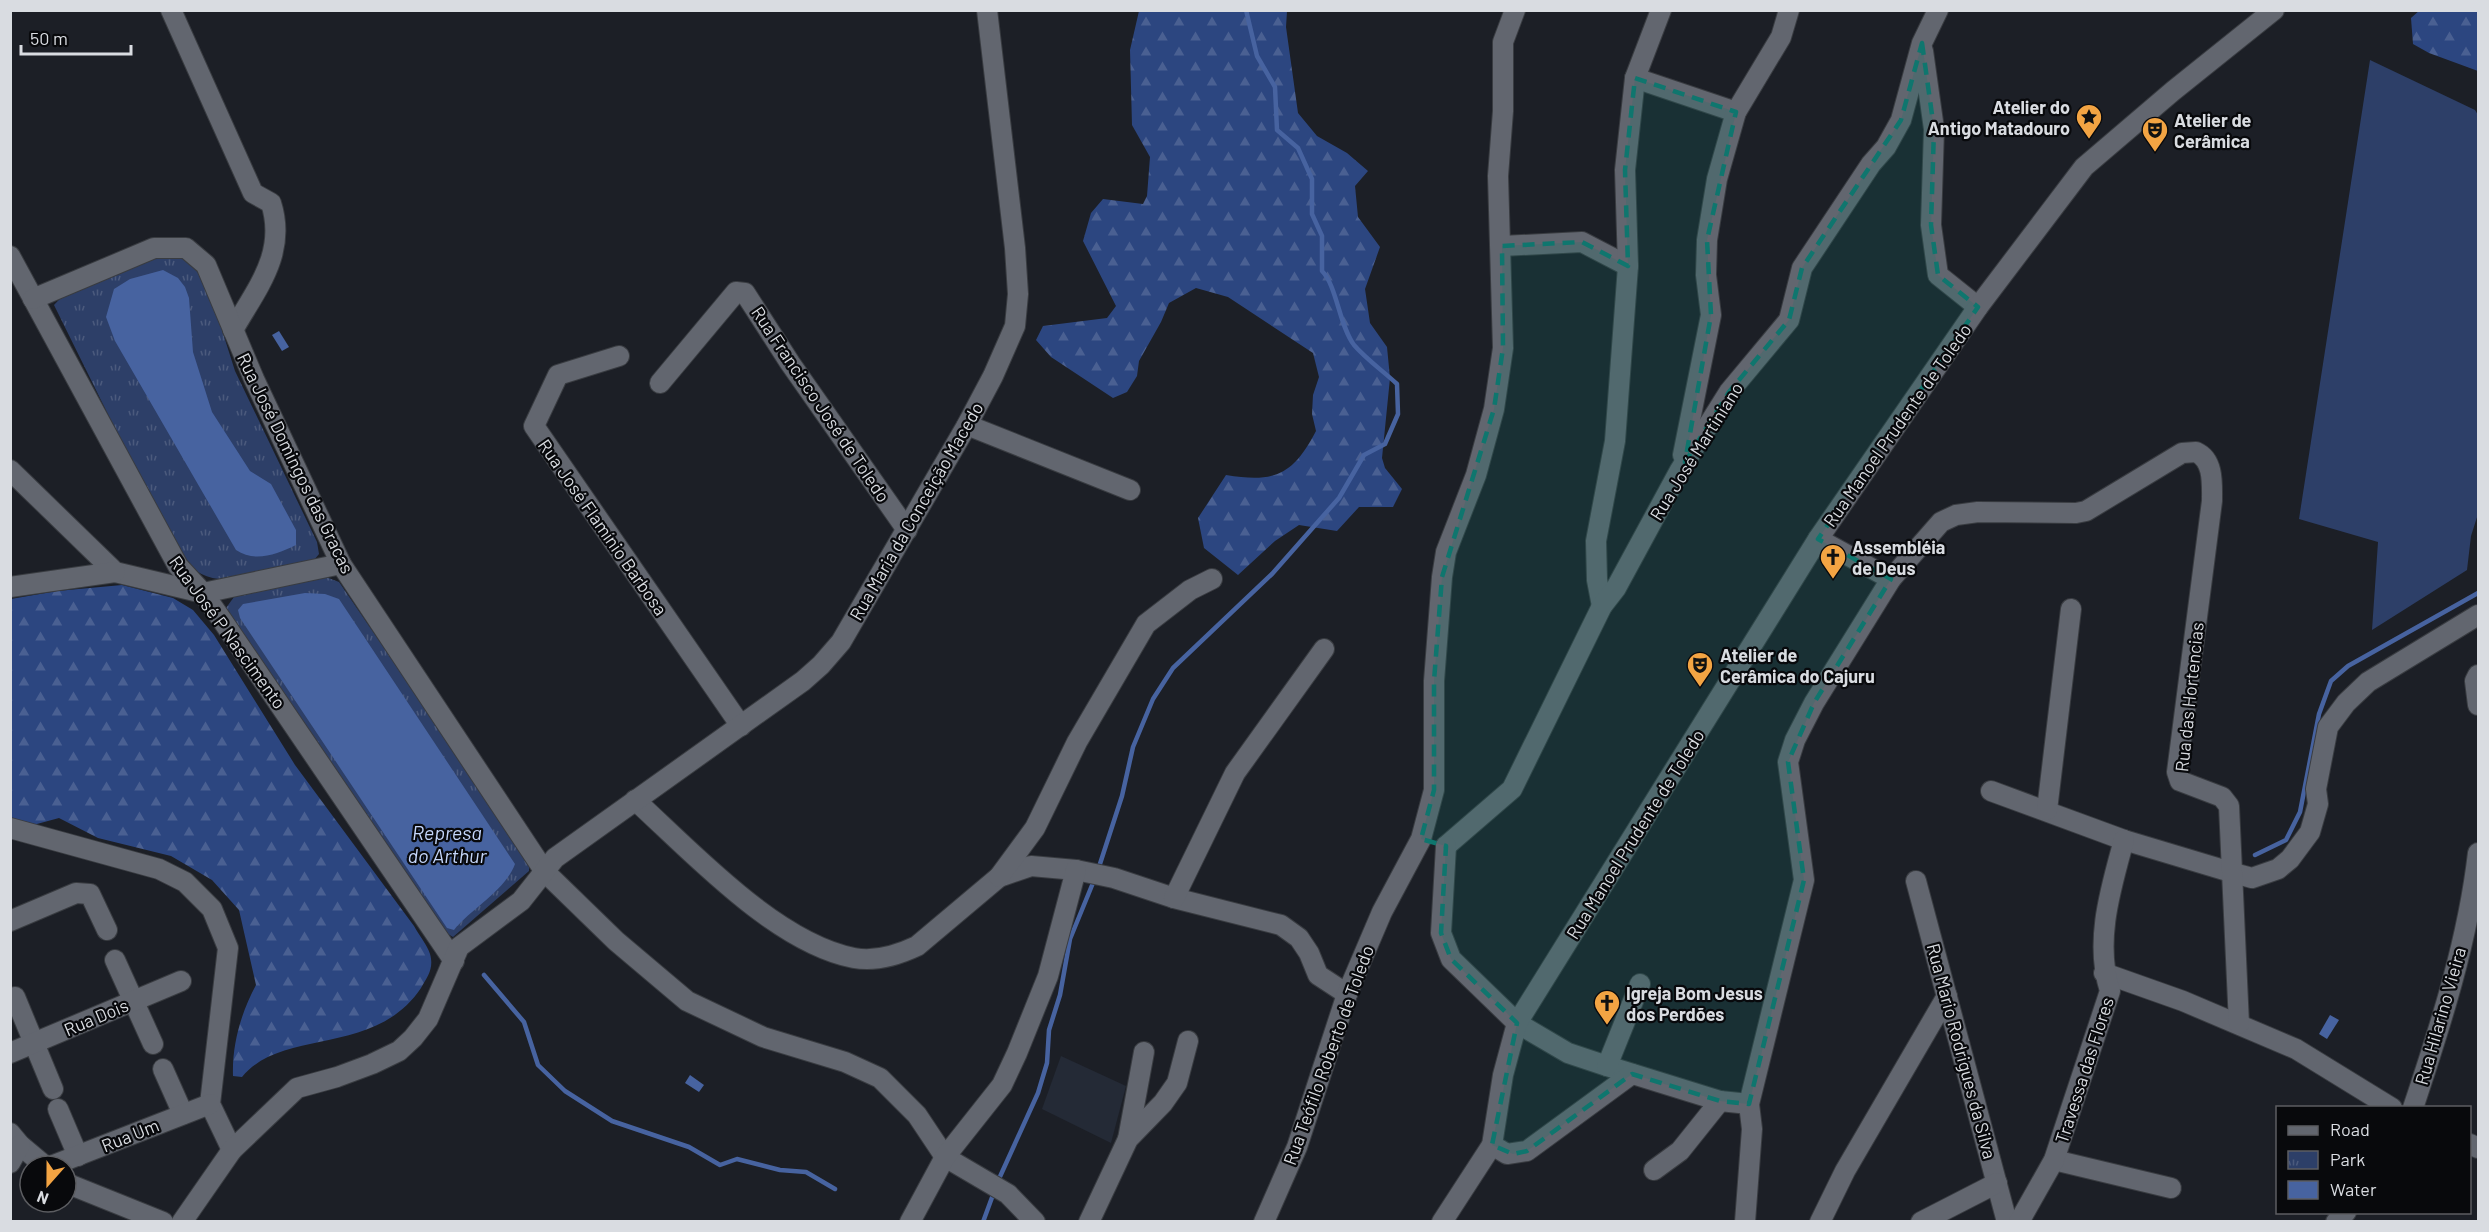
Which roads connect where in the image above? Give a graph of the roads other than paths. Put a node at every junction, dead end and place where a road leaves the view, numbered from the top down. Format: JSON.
{"nodes":[{"id":1,"x":171,"y":10,"type":"edge"},
{"id":2,"x":987,"y":10,"type":"edge"},
{"id":3,"x":1515,"y":10,"type":"edge"},
{"id":4,"x":1660,"y":10,"type":"edge"},
{"id":5,"x":1789,"y":10,"type":"edge"},
{"id":6,"x":1938,"y":10,"type":"edge"},
{"id":7,"x":2274,"y":10,"type":"edge"},
{"id":8,"x":1922,"y":43,"type":"junction"},
{"id":9,"x":1635,"y":78,"type":"junction"},
{"id":10,"x":1736,"y":112,"type":"junction"},
{"id":11,"x":1502,"y":246,"type":"junction"},
{"id":12,"x":10,"y":256,"type":"edge"},
{"id":13,"x":1628,"y":266,"type":"junction"},
{"id":14,"x":33,"y":299,"type":"junction"},
{"id":15,"x":1978,"y":307,"type":"junction"},
{"id":16,"x":233,"y":330,"type":"junction"},
{"id":17,"x":619,"y":356,"type":"dead end"},
{"id":18,"x":660,"y":382,"type":"dead end"},
{"id":19,"x":967,"y":425,"type":"junction"},
{"id":20,"x":10,"y":470,"type":"edge"},
{"id":21,"x":1680,"y":470,"type":"junction"},
{"id":22,"x":1130,"y":490,"type":"dead end"},
{"id":23,"x":907,"y":530,"type":"junction"},
{"id":24,"x":1818,"y":539,"type":"junction"},
{"id":25,"x":341,"y":564,"type":"junction"},
{"id":26,"x":115,"y":572,"type":"junction"},
{"id":27,"x":1212,"y":579,"type":"dead end"},
{"id":28,"x":1891,"y":579,"type":"junction"},
{"id":29,"x":10,"y":587,"type":"edge"},
{"id":30,"x":203,"y":593,"type":"junction"},
{"id":31,"x":1602,"y":606,"type":"junction"},
{"id":32,"x":2071,"y":609,"type":"dead end"},
{"id":33,"x":2478,"y":615,"type":"edge"},
{"id":34,"x":1324,"y":649,"type":"dead end"},
{"id":35,"x":2478,"y":675,"type":"edge"},
{"id":36,"x":2478,"y":705,"type":"edge"},
{"id":37,"x":741,"y":726,"type":"junction"},
{"id":38,"x":1991,"y":791,"type":"dead end"},
{"id":39,"x":635,"y":800,"type":"junction"},
{"id":40,"x":2047,"y":810,"type":"junction"},
{"id":41,"x":10,"y":828,"type":"edge"},
{"id":42,"x":1421,"y":839,"type":"junction"},
{"id":43,"x":2124,"y":840,"type":"junction"},
{"id":44,"x":1446,"y":846,"type":"junction"},
{"id":45,"x":2478,"y":853,"type":"edge"},
{"id":46,"x":1080,"y":871,"type":"junction"},
{"id":47,"x":545,"y":872,"type":"junction"},
{"id":48,"x":2234,"y":873,"type":"junction"},
{"id":49,"x":999,"y":877,"type":"junction"},
{"id":50,"x":1916,"y":881,"type":"dead end"},
{"id":51,"x":1174,"y":898,"type":"junction"},
{"id":52,"x":2476,"y":900,"type":"edge"},
{"id":53,"x":10,"y":921,"type":"edge"},
{"id":54,"x":107,"y":930,"type":"dead end"},
{"id":55,"x":457,"y":954,"type":"junction"},
{"id":56,"x":115,"y":960,"type":"dead end"},
{"id":57,"x":2104,"y":973,"type":"junction"},
{"id":58,"x":181,"y":981,"type":"dead end"},
{"id":59,"x":1640,"y":984,"type":"dead end"},
{"id":60,"x":1347,"y":994,"type":"junction"},
{"id":61,"x":1947,"y":996,"type":"junction"},
{"id":62,"x":15,"y":997,"type":"dead end"},
{"id":63,"x":133,"y":1001,"type":"junction"},
{"id":64,"x":1517,"y":1023,"type":"junction"},
{"id":65,"x":2239,"y":1023,"type":"junction"},
{"id":66,"x":1188,"y":1041,"type":"dead end"},
{"id":67,"x":33,"y":1044,"type":"junction"},
{"id":68,"x":153,"y":1044,"type":"dead end"},
{"id":69,"x":1144,"y":1052,"type":"dead end"},
{"id":70,"x":10,"y":1053,"type":"edge"},
{"id":71,"x":1607,"y":1066,"type":"junction"},
{"id":72,"x":163,"y":1069,"type":"dead end"},
{"id":73,"x":1632,"y":1074,"type":"junction"},
{"id":74,"x":53,"y":1089,"type":"dead end"},
{"id":75,"x":1720,"y":1101,"type":"junction"},
{"id":76,"x":210,"y":1104,"type":"junction"},
{"id":77,"x":1749,"y":1104,"type":"junction"},
{"id":78,"x":2390,"y":1106,"type":"edge"},
{"id":79,"x":2413,"y":1106,"type":"edge"},
{"id":80,"x":58,"y":1109,"type":"dead end"},
{"id":81,"x":183,"y":1114,"type":"junction"},
{"id":82,"x":15,"y":1139,"type":"edge"},
{"id":83,"x":1128,"y":1139,"type":"junction"},
{"id":84,"x":1492,"y":1146,"type":"junction"},
{"id":85,"x":232,"y":1150,"type":"junction"},
{"id":86,"x":32,"y":1154,"type":"edge"},
{"id":87,"x":77,"y":1154,"type":"edge"},
{"id":88,"x":78,"y":1156,"type":"edge"},
{"id":89,"x":945,"y":1157,"type":"junction"},
{"id":90,"x":2055,"y":1161,"type":"junction"},
{"id":91,"x":10,"y":1163,"type":"edge"},
{"id":92,"x":1654,"y":1170,"type":"dead end"},
{"id":93,"x":1997,"y":1183,"type":"junction"},
{"id":94,"x":78,"y":1188,"type":"edge"},
{"id":95,"x":2171,"y":1188,"type":"dead end"},
{"id":96,"x":163,"y":1221,"type":"edge"},
{"id":97,"x":182,"y":1221,"type":"edge"},
{"id":98,"x":910,"y":1221,"type":"edge"},
{"id":99,"x":1035,"y":1221,"type":"edge"},
{"id":100,"x":1089,"y":1221,"type":"edge"},
{"id":101,"x":1264,"y":1221,"type":"edge"},
{"id":102,"x":1442,"y":1221,"type":"edge"},
{"id":103,"x":1745,"y":1221,"type":"edge"},
{"id":104,"x":1820,"y":1221,"type":"edge"},
{"id":105,"x":1921,"y":1221,"type":"edge"},
{"id":106,"x":2007,"y":1221,"type":"edge"},
{"id":107,"x":2019,"y":1221,"type":"edge"}],
"edges":[{"from":1,"to":16,"type":"street"},
{"from":2,"to":19,"type":"street","name":"Rua Maria da Conceição Macedo"},
{"from":3,"to":11,"type":"street","name":"Rua Teófilo Roberto de Toledo"},
{"from":4,"to":9,"type":"street"},
{"from":5,"to":10,"type":"street"},
{"from":6,"to":8,"type":"street","name":"Rua José Martiniano"},
{"from":7,"to":15,"type":"street","name":"Rua Manoel Prudente de Toledo"},
{"from":8,"to":15,"type":"street"},
{"from":8,"to":21,"type":"street","name":"Rua José Martiniano"},
{"from":9,"to":10,"type":"street"},
{"from":9,"to":13,"type":"street"},
{"from":10,"to":21,"type":"street"},
{"from":11,"to":13,"type":"street"},
{"from":11,"to":42,"type":"street","name":"Rua Teófilo Roberto de Toledo"},
{"from":12,"to":14,"type":"street","name":"Rua José P Nascimento"},
{"from":13,"to":31,"type":"street"},
{"from":14,"to":16,"type":"street","name":"Rua José Domingos das Gracas"},
{"from":14,"to":30,"type":"street","name":"Rua José P Nascimento"},
{"from":15,"to":24,"type":"street","name":"Rua Manoel Prudente de Toledo"},
{"from":16,"to":25,"type":"street","name":"Rua José Domingos das Gracas"},
{"from":17,"to":37,"type":"street","name":"Rua José Flamínio Barbosa"},
{"from":18,"to":23,"type":"street","name":"Rua Francisco José de Toledo"},
{"from":19,"to":22,"type":"street"},
{"from":19,"to":23,"type":"street","name":"Rua Maria da Conceição Macedo"},
{"from":20,"to":26,"type":"street"},
{"from":21,"to":31,"type":"street","name":"Rua José Martiniano"},
{"from":23,"to":37,"type":"street","name":"Rua Maria da Conceição Macedo"},
{"from":24,"to":28,"type":"street"},
{"from":24,"to":64,"type":"street","name":"Rua Manoel Prudente de Toledo"},
{"from":25,"to":30,"type":"street"},
{"from":25,"to":47,"type":"street","name":"Rua José Domingos das Gracas"},
{"from":26,"to":29,"type":"street"},
{"from":26,"to":30,"type":"street"},
{"from":27,"to":49,"type":"street"},
{"from":28,"to":48,"type":"street","name":"Rua das Hortencias"},
{"from":28,"to":77,"type":"street"},
{"from":30,"to":55,"type":"street","name":"Rua José P Nascimento"},
{"from":31,"to":44,"type":"street","name":"Rua José Martiniano"},
{"from":32,"to":40,"type":"street"},
{"from":33,"to":48,"type":"street"},
{"from":34,"to":51,"type":"street"},
{"from":35,"to":36,"type":"street"},
{"from":37,"to":39,"type":"street","name":"Rua Maria da Conceição Macedo"},
{"from":38,"to":40,"type":"street"},
{"from":39,"to":47,"type":"street","name":"Rua Maria da Conceição Macedo"},
{"from":39,"to":49,"type":"street"},
{"from":40,"to":43,"type":"street"},
{"from":41,"to":76,"type":"street"},
{"from":42,"to":44,"type":"street"},
{"from":42,"to":60,"type":"street","name":"Rua Teófilo Roberto de Toledo"},
{"from":43,"to":48,"type":"street"},
{"from":43,"to":57,"type":"street","name":"Travessa das Flores"},
{"from":44,"to":64,"type":"street"},
{"from":45,"to":52,"type":"street","name":"Rua Hilarino Vieira"},
{"from":46,"to":49,"type":"street"},
{"from":46,"to":51,"type":"street"},
{"from":46,"to":89,"type":"street"},
{"from":47,"to":55,"type":"street","name":"Rua Maria da Conceição Macedo"},
{"from":47,"to":89,"type":"street","name":"Rua José Domingos das Gracas"},
{"from":48,"to":65,"type":"street","name":"Rua das Hortencias"},
{"from":50,"to":61,"type":"street","name":"Rua Mario Rodrigues da Silva"},
{"from":51,"to":60,"type":"street"},
{"from":52,"to":79,"type":"street","name":"Rua Hilarino Vieira"},
{"from":53,"to":54,"type":"street"},
{"from":55,"to":85,"type":"street"},
{"from":56,"to":63,"type":"street"},
{"from":57,"to":65,"type":"street"},
{"from":57,"to":90,"type":"street","name":"Travessa das Flores"},
{"from":58,"to":63,"type":"street","name":"Rua Dois"},
{"from":59,"to":71,"type":"street"},
{"from":60,"to":101,"type":"street","name":"Rua Teófilo Roberto de Toledo"},
{"from":61,"to":93,"type":"street","name":"Rua Mario Rodrigues da Silva"},
{"from":61,"to":104,"type":"street"},
{"from":62,"to":67,"type":"street"},
{"from":63,"to":67,"type":"street","name":"Rua Dois"},
{"from":63,"to":68,"type":"street"},
{"from":64,"to":71,"type":"street"},
{"from":64,"to":84,"type":"street","name":"Rua Manoel Prudente de Toledo"},
{"from":65,"to":78,"type":"street"},
{"from":66,"to":83,"type":"street"},
{"from":67,"to":70,"type":"street","name":"Rua Dois"},
{"from":67,"to":74,"type":"street"},
{"from":69,"to":83,"type":"street"},
{"from":71,"to":73,"type":"street"},
{"from":72,"to":81,"type":"street"},
{"from":73,"to":75,"type":"street"},
{"from":73,"to":84,"type":"street"},
{"from":75,"to":77,"type":"street"},
{"from":75,"to":92,"type":"street"},
{"from":76,"to":81,"type":"street","name":"Rua Um"},
{"from":76,"to":85,"type":"street"},
{"from":77,"to":103,"type":"street"},
{"from":80,"to":87,"type":"street"},
{"from":81,"to":88,"type":"street","name":"Rua Um"},
{"from":82,"to":86,"type":"street"},
{"from":82,"to":91,"type":"street"},
{"from":83,"to":100,"type":"street"},
{"from":84,"to":102,"type":"street","name":"Rua Manoel Prudente de Toledo"},
{"from":85,"to":97,"type":"street"},
{"from":89,"to":98,"type":"street"},
{"from":89,"to":99,"type":"street"},
{"from":90,"to":95,"type":"street"},
{"from":90,"to":107,"type":"street","name":"Travessa das Flores"},
{"from":93,"to":105,"type":"street"},
{"from":93,"to":106,"type":"street","name":"Rua Mario Rodrigues da Silva"},
{"from":94,"to":96,"type":"street"}]}
